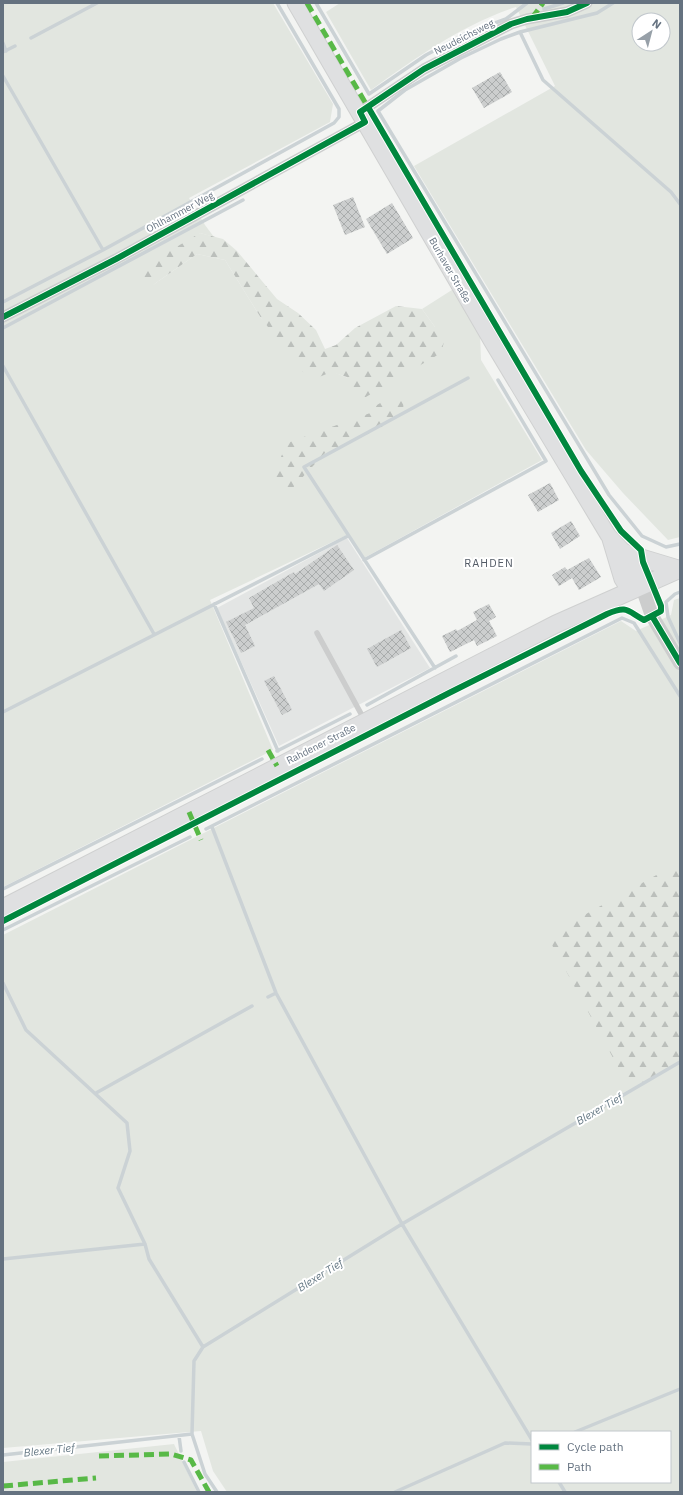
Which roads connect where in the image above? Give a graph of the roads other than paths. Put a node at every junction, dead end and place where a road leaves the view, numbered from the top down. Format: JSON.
{"nodes":[{"id":1,"x":295,"y":3,"type":"edge"},
{"id":2,"x":588,"y":3,"type":"edge"},
{"id":3,"x":362,"y":117,"type":"junction"},
{"id":4,"x":3,"y":317,"type":"edge"},
{"id":5,"x":608,"y":534,"type":"junction"},
{"id":6,"x":625,"y":553,"type":"junction"},
{"id":7,"x":679,"y":569,"type":"edge"},
{"id":8,"x":635,"y":587,"type":"junction"},
{"id":9,"x":317,"y":633,"type":"dead end"},
{"id":10,"x":680,"y":663,"type":"edge"},
{"id":11,"x":366,"y":721,"type":"junction"},
{"id":12,"x":3,"y":908,"type":"edge"}],
"edges":[{"from":1,"to":3,"type":"main road","name":"Burhaver Straße"},
{"from":2,"to":3,"type":"street","name":"Neudeichsweg"},
{"from":3,"to":4,"type":"street","name":"Ohlhammer Weg"},
{"from":3,"to":5,"type":"main road","name":"Burhaver Straße"},
{"from":5,"to":6,"type":"main road","name":"Burhaver Straße"},
{"from":5,"to":8,"type":"main road","name":"Burhaver Straße"},
{"from":6,"to":7,"type":"main road"},
{"from":6,"to":8,"type":"main road","name":"Burhaver Straße"},
{"from":7,"to":8,"type":"main road","name":"Rahdener Straße"},
{"from":8,"to":10,"type":"street","name":"Burhaver Straße"},
{"from":8,"to":11,"type":"main road","name":"Rahdener Straße"},
{"from":9,"to":11,"type":"lane"},
{"from":11,"to":12,"type":"main road","name":"Rahdener Straße"}]}
